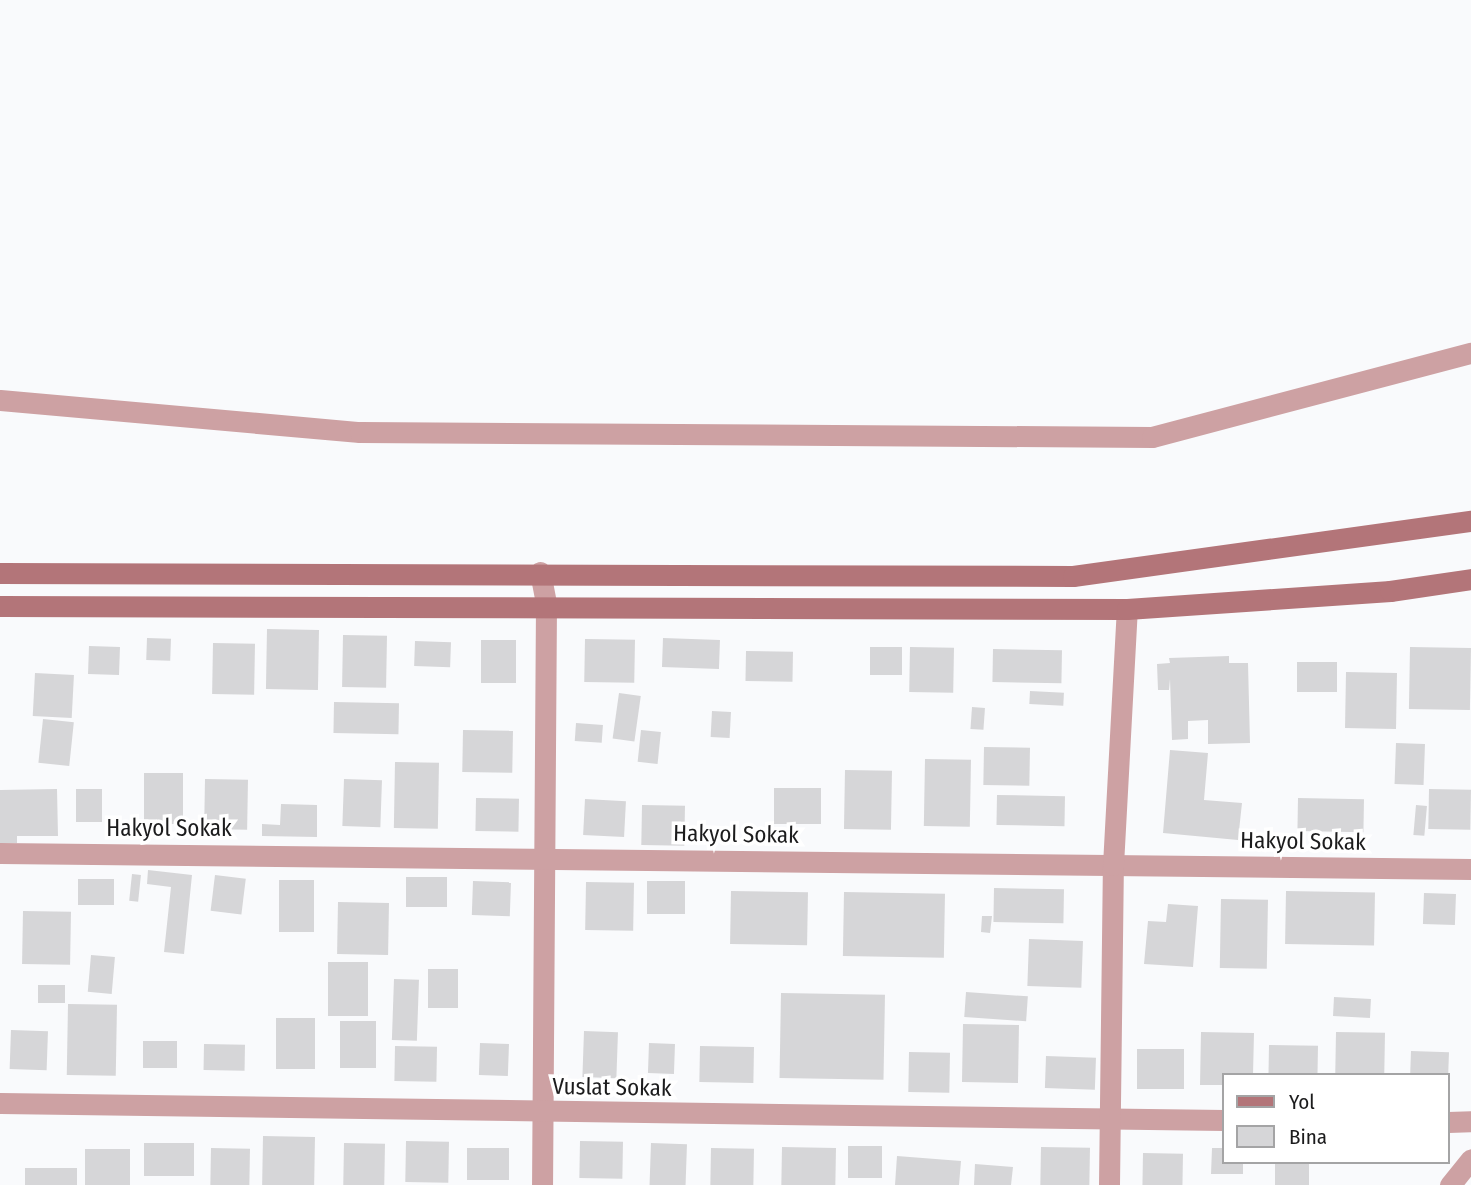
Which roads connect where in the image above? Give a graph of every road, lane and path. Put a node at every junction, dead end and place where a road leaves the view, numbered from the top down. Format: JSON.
{"nodes":[{"id":1,"x":1471,"y":353,"type":"edge"},
{"id":2,"x":0,"y":400,"type":"edge"},
{"id":3,"x":1471,"y":521,"type":"edge"},
{"id":4,"x":540,"y":572,"type":"junction"},
{"id":5,"x":0,"y":573,"type":"edge"},
{"id":6,"x":1471,"y":579,"type":"edge"},
{"id":7,"x":546,"y":604,"type":"junction"},
{"id":8,"x":0,"y":606,"type":"edge"},
{"id":9,"x":1127,"y":609,"type":"junction"},
{"id":10,"x":0,"y":853,"type":"edge"},
{"id":11,"x":545,"y":857,"type":"junction"},
{"id":12,"x":1113,"y":865,"type":"junction"},
{"id":13,"x":1471,"y":869,"type":"edge"},
{"id":14,"x":0,"y":1103,"type":"edge"},
{"id":15,"x":541,"y":1113,"type":"junction"},
{"id":16,"x":1110,"y":1118,"type":"junction"},
{"id":17,"x":1222,"y":1120,"type":"edge"},
{"id":18,"x":1471,"y":1121,"type":"edge"},
{"id":19,"x":1450,"y":1122,"type":"edge"},
{"id":20,"x":1471,"y":1159,"type":"edge"},
{"id":21,"x":542,"y":1185,"type":"edge"},
{"id":22,"x":1110,"y":1185,"type":"edge"},
{"id":23,"x":1450,"y":1185,"type":"edge"}],
"edges":[{"from":1,"to":2,"type":"street"},
{"from":3,"to":4,"type":"main road"},
{"from":4,"to":5,"type":"main road"},
{"from":4,"to":7,"type":"street"},
{"from":6,"to":9,"type":"main road"},
{"from":7,"to":8,"type":"main road"},
{"from":7,"to":9,"type":"main road"},
{"from":7,"to":11,"type":"street"},
{"from":9,"to":12,"type":"street"},
{"from":10,"to":11,"type":"street","name":"Hakyol Sokak"},
{"from":11,"to":12,"type":"street","name":"Hakyol Sokak"},
{"from":11,"to":15,"type":"street"},
{"from":12,"to":13,"type":"street","name":"Hakyol Sokak"},
{"from":12,"to":16,"type":"street"},
{"from":14,"to":15,"type":"street","name":"Vuslat Sokak"},
{"from":15,"to":16,"type":"street","name":"Vuslat Sokak"},
{"from":15,"to":21,"type":"street"},
{"from":16,"to":17,"type":"street","name":"Vuslat Sokak"},
{"from":16,"to":22,"type":"street"},
{"from":18,"to":19,"type":"street"},
{"from":20,"to":23,"type":"street"}]}
